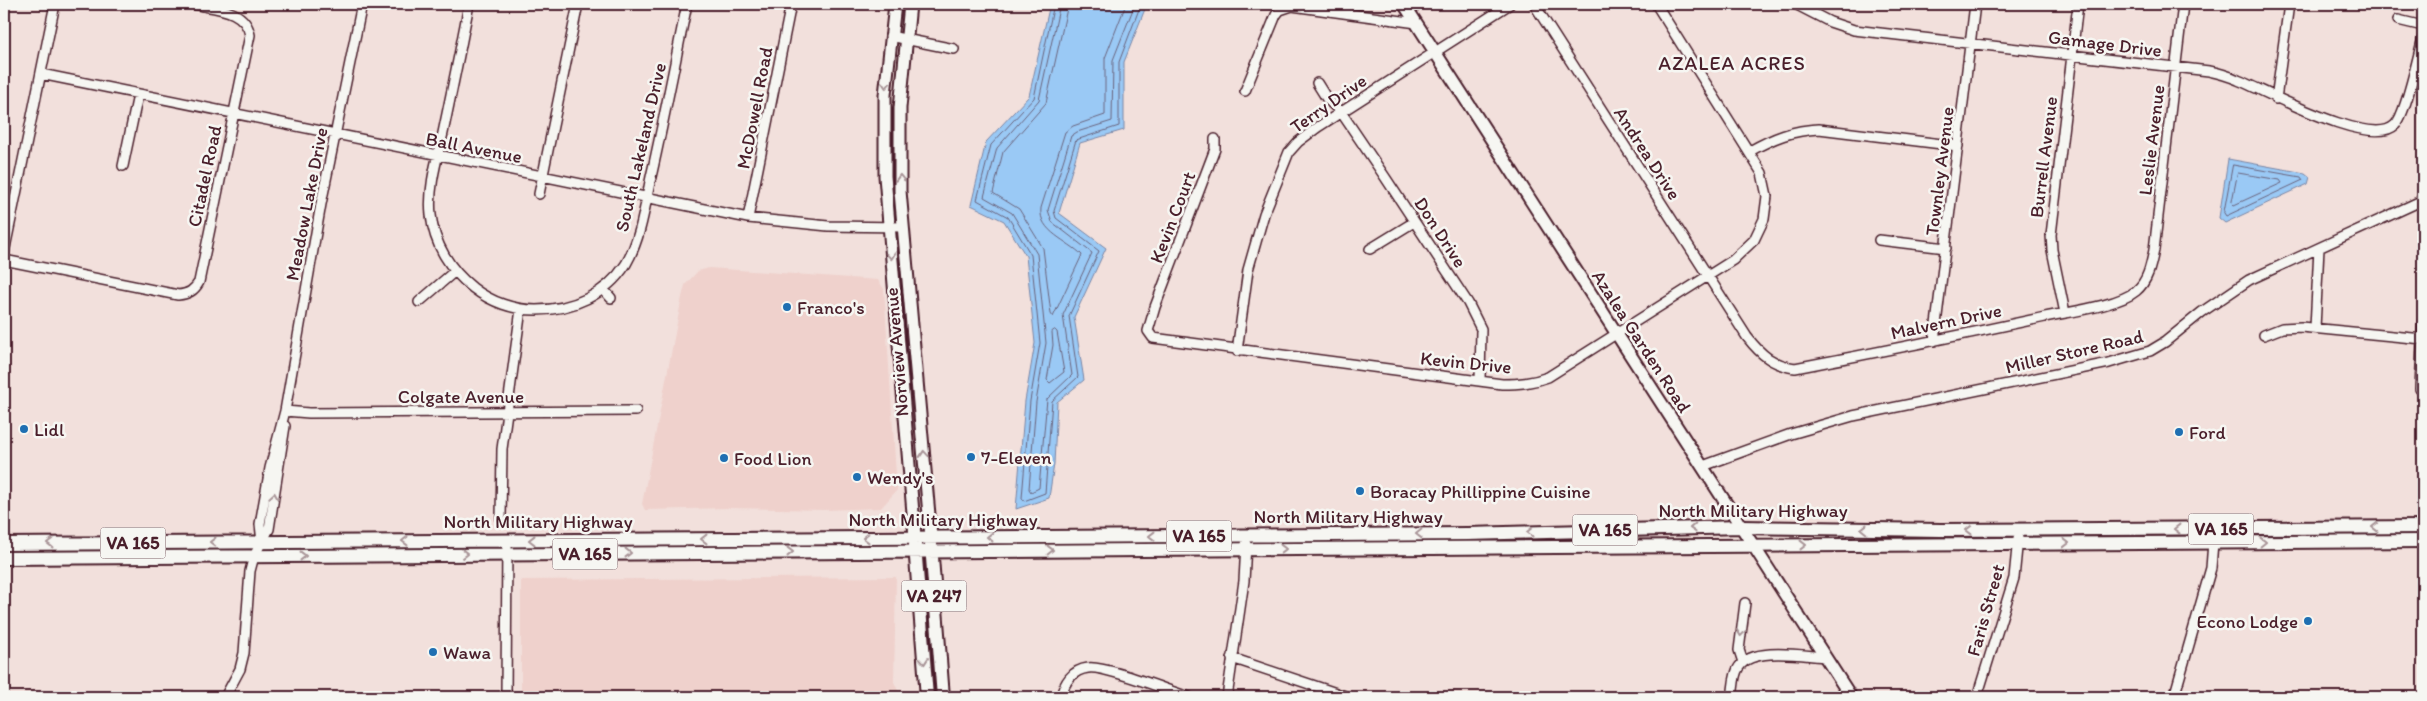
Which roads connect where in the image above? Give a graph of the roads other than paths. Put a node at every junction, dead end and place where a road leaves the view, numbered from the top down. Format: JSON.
{"nodes":[{"id":1,"x":56,"y":4,"type":"edge"},
{"id":2,"x":192,"y":4,"type":"edge"},
{"id":3,"x":362,"y":4,"type":"edge"},
{"id":4,"x":470,"y":4,"type":"edge"},
{"id":5,"x":578,"y":4,"type":"edge"},
{"id":6,"x":687,"y":4,"type":"edge"},
{"id":7,"x":791,"y":4,"type":"edge"},
{"id":8,"x":895,"y":4,"type":"edge"},
{"id":9,"x":910,"y":4,"type":"edge"},
{"id":10,"x":1404,"y":4,"type":"edge"},
{"id":11,"x":1510,"y":4,"type":"edge"},
{"id":12,"x":1534,"y":4,"type":"edge"},
{"id":13,"x":1656,"y":4,"type":"edge"},
{"id":14,"x":1795,"y":4,"type":"edge"},
{"id":15,"x":1975,"y":4,"type":"edge"},
{"id":16,"x":2078,"y":4,"type":"edge"},
{"id":17,"x":2183,"y":4,"type":"edge"},
{"id":18,"x":2289,"y":4,"type":"edge"},
{"id":19,"x":2398,"y":20,"type":"dead end"},
{"id":20,"x":1417,"y":23,"type":"junction"},
{"id":21,"x":2423,"y":26,"type":"edge"},
{"id":22,"x":890,"y":36,"type":"junction"},
{"id":23,"x":2423,"y":38,"type":"edge"},
{"id":24,"x":905,"y":39,"type":"junction"},
{"id":25,"x":1971,"y":43,"type":"junction"},
{"id":26,"x":954,"y":49,"type":"dead end"},
{"id":27,"x":1436,"y":52,"type":"junction"},
{"id":28,"x":2071,"y":56,"type":"junction"},
{"id":29,"x":2176,"y":67,"type":"junction"},
{"id":30,"x":41,"y":74,"type":"junction"},
{"id":31,"x":1317,"y":83,"type":"dead end"},
{"id":32,"x":1245,"y":91,"type":"dead end"},
{"id":33,"x":138,"y":95,"type":"junction"},
{"id":34,"x":2276,"y":99,"type":"junction"},
{"id":35,"x":1341,"y":112,"type":"junction"},
{"id":36,"x":234,"y":114,"type":"junction"},
{"id":37,"x":336,"y":135,"type":"junction"},
{"id":38,"x":1215,"y":139,"type":"dead end"},
{"id":39,"x":1958,"y":146,"type":"junction"},
{"id":40,"x":1750,"y":151,"type":"junction"},
{"id":41,"x":438,"y":156,"type":"junction"},
{"id":42,"x":123,"y":166,"type":"dead end"},
{"id":43,"x":542,"y":177,"type":"junction"},
{"id":44,"x":539,"y":194,"type":"dead end"},
{"id":45,"x":646,"y":198,"type":"junction"},
{"id":46,"x":2423,"y":200,"type":"edge"},
{"id":47,"x":748,"y":218,"type":"junction"},
{"id":48,"x":1414,"y":222,"type":"junction"},
{"id":49,"x":888,"y":227,"type":"junction"},
{"id":50,"x":903,"y":227,"type":"junction"},
{"id":51,"x":1879,"y":240,"type":"dead end"},
{"id":52,"x":1946,"y":248,"type":"junction"},
{"id":53,"x":2318,"y":248,"type":"junction"},
{"id":54,"x":1370,"y":249,"type":"dead end"},
{"id":55,"x":2154,"y":250,"type":"joint"},
{"id":56,"x":4,"y":253,"type":"edge"},
{"id":57,"x":4,"y":260,"type":"edge"},
{"id":58,"x":455,"y":271,"type":"junction"},
{"id":59,"x":1708,"y":276,"type":"junction"},
{"id":60,"x":603,"y":289,"type":"junction"},
{"id":61,"x":611,"y":298,"type":"dead end"},
{"id":62,"x":419,"y":302,"type":"dead end"},
{"id":63,"x":1155,"y":307,"type":"joint"},
{"id":64,"x":521,"y":309,"type":"junction"},
{"id":65,"x":2065,"y":313,"type":"junction"},
{"id":66,"x":1736,"y":319,"type":"joint"},
{"id":67,"x":2423,"y":321,"type":"edge"},
{"id":68,"x":2315,"y":328,"type":"junction"},
{"id":69,"x":1617,"y":334,"type":"junction"},
{"id":70,"x":2264,"y":335,"type":"dead end"},
{"id":71,"x":2423,"y":338,"type":"edge"},
{"id":72,"x":1934,"y":341,"type":"junction"},
{"id":73,"x":1237,"y":350,"type":"junction"},
{"id":74,"x":1480,"y":381,"type":"junction"},
{"id":75,"x":2420,"y":388,"type":"dead end"},
{"id":76,"x":285,"y":411,"type":"junction"},
{"id":77,"x":636,"y":411,"type":"dead end"},
{"id":78,"x":506,"y":412,"type":"junction"},
{"id":79,"x":1703,"y":466,"type":"junction"},
{"id":80,"x":501,"y":519,"type":"dead end"},
{"id":81,"x":1741,"y":527,"type":"junction"},
{"id":82,"x":2423,"y":527,"type":"edge"},
{"id":83,"x":2214,"y":529,"type":"junction"},
{"id":84,"x":2018,"y":530,"type":"junction"},
{"id":85,"x":1246,"y":536,"type":"junction"},
{"id":86,"x":931,"y":537,"type":"junction"},
{"id":87,"x":915,"y":538,"type":"junction"},
{"id":88,"x":506,"y":540,"type":"junction"},
{"id":89,"x":2423,"y":541,"type":"edge"},
{"id":90,"x":262,"y":542,"type":"junction"},
{"id":91,"x":2214,"y":542,"type":"junction"},
{"id":92,"x":2018,"y":543,"type":"junction"},
{"id":93,"x":4,"y":544,"type":"edge"},
{"id":94,"x":1754,"y":546,"type":"junction"},
{"id":95,"x":1246,"y":549,"type":"junction"},
{"id":96,"x":915,"y":551,"type":"junction"},
{"id":97,"x":931,"y":551,"type":"junction"},
{"id":98,"x":506,"y":554,"type":"junction"},
{"id":99,"x":254,"y":556,"type":"junction"},
{"id":100,"x":4,"y":558,"type":"edge"},
{"id":101,"x":1745,"y":603,"type":"dead end"},
{"id":102,"x":1826,"y":657,"type":"junction"},
{"id":103,"x":1232,"y":658,"type":"junction"},
{"id":104,"x":1743,"y":662,"type":"junction"},
{"id":105,"x":225,"y":697,"type":"edge"},
{"id":106,"x":506,"y":697,"type":"edge"},
{"id":107,"x":927,"y":697,"type":"edge"},
{"id":108,"x":943,"y":697,"type":"edge"},
{"id":109,"x":1061,"y":697,"type":"edge"},
{"id":110,"x":1189,"y":697,"type":"edge"},
{"id":111,"x":1227,"y":697,"type":"edge"},
{"id":112,"x":1348,"y":697,"type":"edge"},
{"id":113,"x":1732,"y":697,"type":"edge"},
{"id":114,"x":1852,"y":697,"type":"edge"},
{"id":115,"x":1977,"y":697,"type":"edge"},
{"id":116,"x":2174,"y":697,"type":"edge"}],
"edges":[{"from":1,"to":30,"type":"street"},
{"from":2,"to":36,"type":"street","name":"Citadel Road"},
{"from":3,"to":37,"type":"street","name":"Meadow Lake Drive"},
{"from":4,"to":41,"type":"street","name":"South Lakeland Drive"},
{"from":5,"to":43,"type":"street"},
{"from":6,"to":45,"type":"street","name":"South Lakeland Drive"},
{"from":7,"to":47,"type":"street","name":"McDowell Road"},
{"from":8,"to":22,"type":"main road","name":"Norview Avenue"},
{"from":9,"to":24,"type":"main road","name":"Norview Avenue"},
{"from":10,"to":20,"type":"main road","name":"Azalea Garden Road"},
{"from":11,"to":27,"type":"street","name":"Terry Drive"},
{"from":12,"to":59,"type":"street","name":"Andrea Drive"},
{"from":13,"to":40,"type":"street"},
{"from":14,"to":25,"type":"street","name":"Gamage Drive"},
{"from":15,"to":25,"type":"street","name":"Townley Avenue"},
{"from":16,"to":28,"type":"street","name":"Burrell Avenue"},
{"from":17,"to":29,"type":"street","name":"Leslie Avenue"},
{"from":18,"to":34,"type":"street"},
{"from":19,"to":21,"type":"street"},
{"from":20,"to":27,"type":"main road","name":"Azalea Garden Road"},
{"from":20,"to":32,"type":"street"},
{"from":22,"to":24,"type":"street"},
{"from":22,"to":49,"type":"main road","name":"Norview Avenue","one_way":true},
{"from":23,"to":34,"type":"street","name":"Gamage Drive"},
{"from":24,"to":26,"type":"street"},
{"from":50,"to":24,"type":"main road","name":"Norview Avenue","one_way":true},
{"from":25,"to":28,"type":"street","name":"Gamage Drive"},
{"from":25,"to":39,"type":"street","name":"Townley Avenue"},
{"from":27,"to":35,"type":"street","name":"Terry Drive"},
{"from":27,"to":69,"type":"main road","name":"Azalea Garden Road"},
{"from":28,"to":29,"type":"street","name":"Gamage Drive"},
{"from":28,"to":65,"type":"street","name":"Burrell Avenue"},
{"from":29,"to":34,"type":"street","name":"Gamage Drive"},
{"from":29,"to":55,"type":"street","name":"Leslie Avenue"},
{"from":30,"to":33,"type":"street","name":"Ball Avenue"},
{"from":30,"to":56,"type":"street"},
{"from":31,"to":35,"type":"street","name":"Don Drive"},
{"from":33,"to":36,"type":"street","name":"Ball Avenue"},
{"from":33,"to":42,"type":"street"},
{"from":35,"to":48,"type":"street","name":"Don Drive"},
{"from":35,"to":73,"type":"street","name":"Terry Drive"},
{"from":36,"to":37,"type":"street","name":"Ball Avenue"},
{"from":36,"to":57,"type":"street","name":"Citadel Road"},
{"from":37,"to":41,"type":"street","name":"Ball Avenue"},
{"from":37,"to":76,"type":"street","name":"Meadow Lake Drive"},
{"from":38,"to":63,"type":"street","name":"Kevin Court"},
{"from":39,"to":40,"type":"street"},
{"from":39,"to":52,"type":"street","name":"Townley Avenue"},
{"from":40,"to":59,"type":"street","name":"Kevin Drive"},
{"from":41,"to":43,"type":"street","name":"Ball Avenue"},
{"from":41,"to":58,"type":"street","name":"South Lakeland Drive"},
{"from":43,"to":44,"type":"street"},
{"from":43,"to":45,"type":"street","name":"Ball Avenue"},
{"from":45,"to":47,"type":"street","name":"Ball Avenue"},
{"from":45,"to":60,"type":"street","name":"South Lakeland Drive"},
{"from":46,"to":53,"type":"street","name":"Miller Store Road"},
{"from":47,"to":49,"type":"street","name":"Ball Avenue"},
{"from":48,"to":54,"type":"street"},
{"from":48,"to":74,"type":"street","name":"Don Drive"},
{"from":49,"to":50,"type":"street","name":"Ball Avenue"},
{"from":49,"to":87,"type":"main road","name":"Norview Avenue","one_way":true},
{"from":86,"to":50,"type":"main road","name":"Norview Avenue","one_way":true},
{"from":51,"to":52,"type":"street"},
{"from":52,"to":72,"type":"street","name":"Townley Avenue"},
{"from":53,"to":68,"type":"street"},
{"from":53,"to":79,"type":"street","name":"Miller Store Road"},
{"from":55,"to":65,"type":"street","name":"Malvern Drive"},
{"from":58,"to":62,"type":"street"},
{"from":58,"to":64,"type":"street","name":"South Lakeland Drive"},
{"from":59,"to":66,"type":"street","name":"Andrea Drive"},
{"from":59,"to":69,"type":"street","name":"Kevin Drive"},
{"from":60,"to":61,"type":"street"},
{"from":60,"to":64,"type":"street","name":"South Lakeland Drive"},
{"from":63,"to":73,"type":"street","name":"Kevin Drive"},
{"from":64,"to":78,"type":"street"},
{"from":65,"to":72,"type":"street","name":"Malvern Drive"},
{"from":66,"to":72,"type":"street","name":"Malvern Drive"},
{"from":67,"to":71,"type":"street"},
{"from":68,"to":70,"type":"street"},
{"from":68,"to":71,"type":"street"},
{"from":69,"to":74,"type":"street","name":"Kevin Drive"},
{"from":69,"to":79,"type":"main road","name":"Azalea Garden Road"},
{"from":71,"to":75,"type":"street"},
{"from":73,"to":74,"type":"street","name":"Kevin Drive"},
{"from":76,"to":78,"type":"street","name":"Colgate Avenue"},
{"from":76,"to":90,"type":"street","name":"Meadow Lake Drive"},
{"from":77,"to":78,"type":"street","name":"Colgate Avenue"},
{"from":78,"to":80,"type":"street"},
{"from":79,"to":81,"type":"main road","name":"Azalea Garden Road"},
{"from":84,"to":81,"type":"main road","name":"North Military Highway","number":"VA 165","one_way":true},
{"from":81,"to":85,"type":"main road","name":"North Military Highway","number":"VA 165","one_way":true},
{"from":81,"to":94,"type":"main road","name":"Azalea Garden Road"},
{"from":82,"to":83,"type":"main road","name":"North Military Highway","number":"VA 165","one_way":true},
{"from":83,"to":84,"type":"main road","name":"North Military Highway","number":"VA 165","one_way":true},
{"from":83,"to":91,"type":"street"},
{"from":84,"to":92,"type":"street","name":"Faris Street"},
{"from":85,"to":86,"type":"main road","name":"North Military Highway","number":"VA 165","one_way":true},
{"from":85,"to":95,"type":"street"},
{"from":86,"to":87,"type":"main road","name":"North Military Highway","number":"VA 165"},
{"from":86,"to":97,"type":"main road","name":"Norview Avenue","number":"VA 247"},
{"from":87,"to":88,"type":"main road","name":"North Military Highway","number":"VA 165","one_way":true},
{"from":87,"to":96,"type":"main road","name":"Norview Avenue","number":"VA 247"},
{"from":88,"to":90,"type":"main road","name":"North Military Highway","number":"VA 165","one_way":true},
{"from":88,"to":98,"type":"street"},
{"from":91,"to":89,"type":"main road","name":"North Military Highway","number":"VA 165","one_way":true},
{"from":90,"to":93,"type":"main road","name":"North Military Highway","number":"VA 165","one_way":true},
{"from":90,"to":99,"type":"street"},
{"from":92,"to":91,"type":"main road","name":"North Military Highway","number":"VA 165","one_way":true},
{"from":91,"to":116,"type":"street"},
{"from":94,"to":92,"type":"main road","name":"North Military Highway","number":"VA 165","one_way":true},
{"from":92,"to":115,"type":"street","name":"Faris Street"},
{"from":95,"to":94,"type":"main road","name":"North Military Highway","number":"VA 165","one_way":true},
{"from":94,"to":102,"type":"main road","name":"Azalea Garden Road"},
{"from":97,"to":95,"type":"main road","name":"North Military Highway","number":"VA 165","one_way":true},
{"from":95,"to":103,"type":"street"},
{"from":96,"to":97,"type":"main road","name":"North Military Highway","number":"VA 165"},
{"from":98,"to":96,"type":"main road","name":"North Military Highway","number":"VA 165","one_way":true},
{"from":96,"to":107,"type":"main road","name":"Norview Avenue","number":"VA 247","one_way":true},
{"from":97,"to":108,"type":"main road","name":"Norview Avenue","number":"VA 247"},
{"from":99,"to":98,"type":"main road","name":"North Military Highway","number":"VA 165","one_way":true},
{"from":98,"to":106,"type":"street"},
{"from":99,"to":100,"type":"main road","name":"North Military Highway","number":"VA 165"},
{"from":99,"to":105,"type":"street"},
{"from":101,"to":104,"type":"street","one_way":true},
{"from":102,"to":104,"type":"street"},
{"from":102,"to":114,"type":"main road","name":"Azalea Garden Road"},
{"from":103,"to":111,"type":"street"},
{"from":103,"to":112,"type":"street"},
{"from":104,"to":113,"type":"street"},
{"from":109,"to":110,"type":"street"}]}
